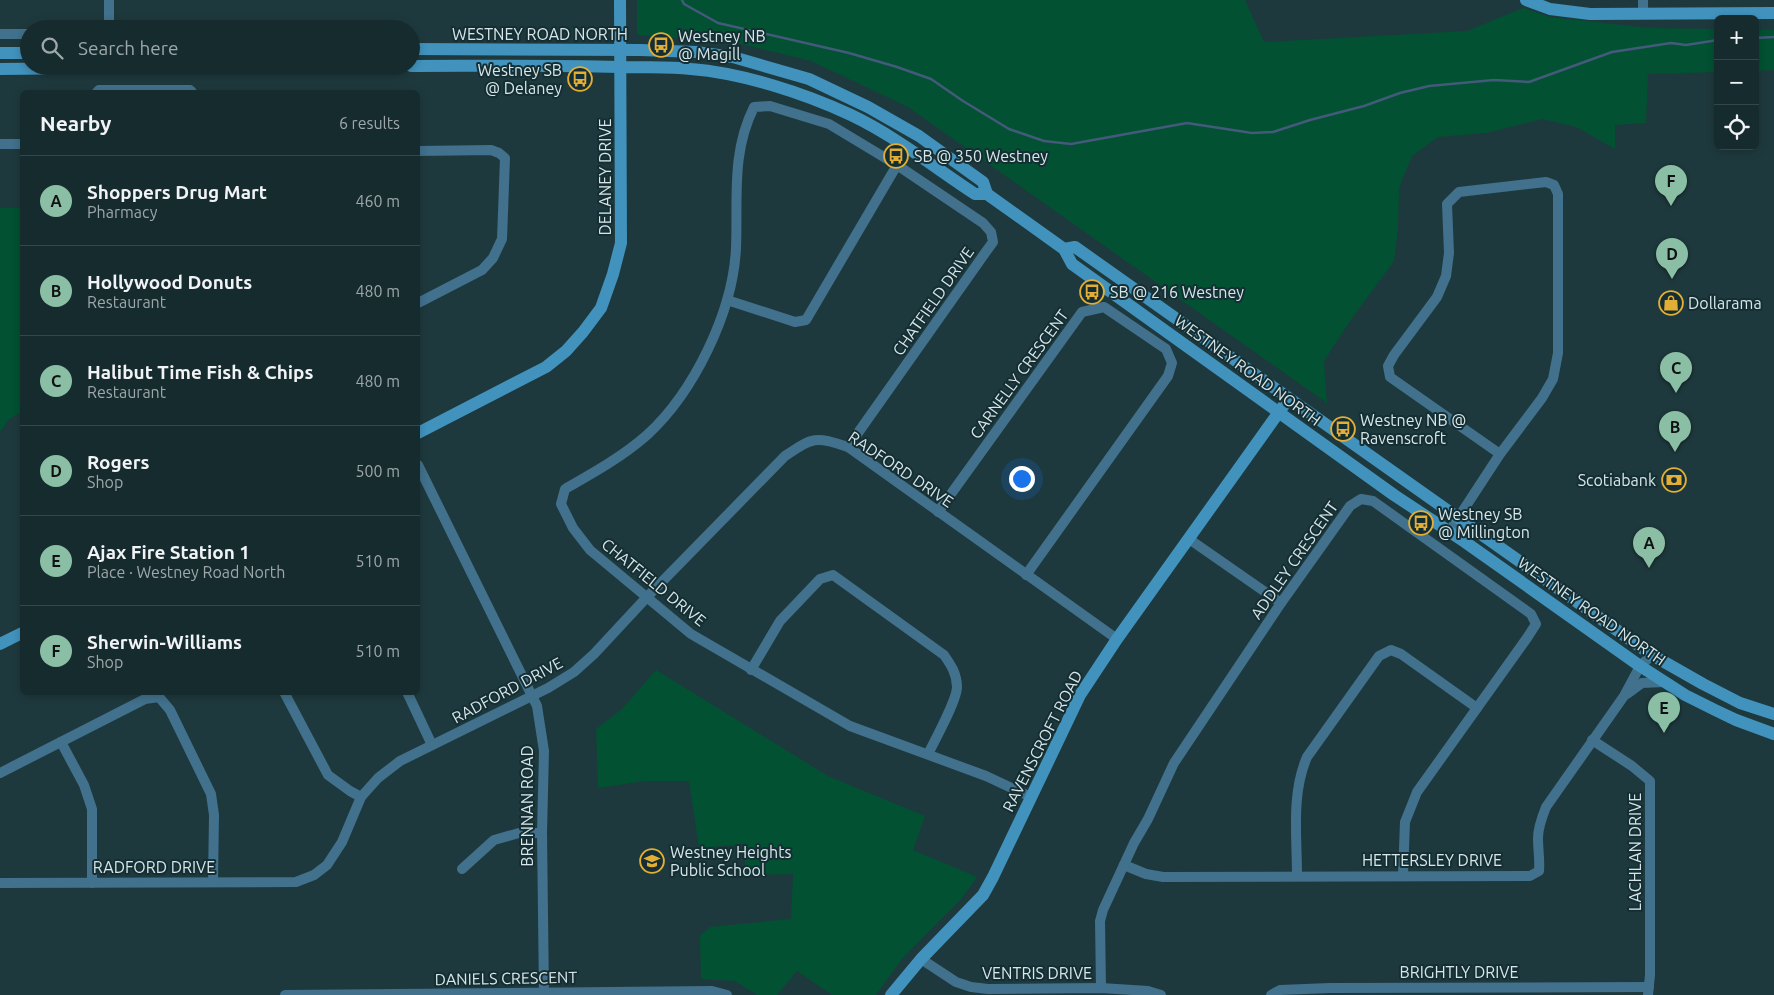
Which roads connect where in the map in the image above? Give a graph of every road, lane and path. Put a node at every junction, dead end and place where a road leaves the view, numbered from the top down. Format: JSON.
{"nodes":[{"id":1,"x":109,"y":0,"type":"edge"},
{"id":2,"x":620,"y":0,"type":"edge"},
{"id":3,"x":1526,"y":0,"type":"edge"},
{"id":4,"x":1643,"y":0,"type":"edge"},
{"id":5,"x":1643,"y":14,"type":"junction"},
{"id":6,"x":1774,"y":14,"type":"edge"},
{"id":7,"x":109,"y":20,"type":"edge"},
{"id":8,"x":0,"y":34,"type":"edge"},
{"id":9,"x":20,"y":34,"type":"edge"},
{"id":10,"x":420,"y":50,"type":"edge"},
{"id":11,"x":0,"y":53,"type":"edge"},
{"id":12,"x":20,"y":53,"type":"edge"},
{"id":13,"x":621,"y":58,"type":"junction"},
{"id":14,"x":420,"y":66,"type":"edge"},
{"id":15,"x":0,"y":69,"type":"edge"},
{"id":16,"x":20,"y":69,"type":"edge"},
{"id":17,"x":99,"y":90,"type":"edge"},
{"id":18,"x":122,"y":90,"type":"edge"},
{"id":19,"x":122,"y":90,"type":"edge"},
{"id":20,"x":190,"y":90,"type":"edge"},
{"id":21,"x":0,"y":144,"type":"edge"},
{"id":22,"x":20,"y":144,"type":"edge"},
{"id":23,"x":420,"y":151,"type":"edge"},
{"id":24,"x":897,"y":165,"type":"junction"},
{"id":25,"x":987,"y":194,"type":"junction"},
{"id":26,"x":1064,"y":249,"type":"junction"},
{"id":27,"x":727,"y":300,"type":"junction"},
{"id":28,"x":420,"y":302,"type":"edge"},
{"id":29,"x":1289,"y":398,"type":"junction"},
{"id":30,"x":1280,"y":412,"type":"junction"},
{"id":31,"x":420,"y":432,"type":"edge"},
{"id":32,"x":848,"y":447,"type":"junction"},
{"id":33,"x":1500,"y":454,"type":"junction"},
{"id":34,"x":420,"y":469,"type":"edge"},
{"id":35,"x":938,"y":512,"type":"junction"},
{"id":36,"x":1458,"y":518,"type":"junction"},
{"id":37,"x":1450,"y":532,"type":"junction"},
{"id":38,"x":1189,"y":538,"type":"junction"},
{"id":39,"x":1523,"y":564,"type":"junction"},
{"id":40,"x":1026,"y":576,"type":"junction"},
{"id":41,"x":1514,"y":577,"type":"junction"},
{"id":42,"x":647,"y":597,"type":"junction"},
{"id":43,"x":1281,"y":603,"type":"junction"},
{"id":44,"x":20,"y":634,"type":"edge"},
{"id":45,"x":1117,"y":639,"type":"junction"},
{"id":46,"x":0,"y":644,"type":"edge"},
{"id":47,"x":1652,"y":655,"type":"junction"},
{"id":48,"x":1640,"y":666,"type":"junction"},
{"id":49,"x":752,"y":670,"type":"junction"},
{"id":50,"x":1664,"y":682,"type":"junction"},
{"id":51,"x":286,"y":695,"type":"edge"},
{"id":52,"x":408,"y":695,"type":"edge"},
{"id":53,"x":532,"y":695,"type":"junction"},
{"id":54,"x":1624,"y":696,"type":"junction"},
{"id":55,"x":1477,"y":708,"type":"junction"},
{"id":56,"x":1774,"y":714,"type":"edge"},
{"id":57,"x":1774,"y":734,"type":"edge"},
{"id":58,"x":1592,"y":740,"type":"junction"},
{"id":59,"x":61,"y":742,"type":"junction"},
{"id":60,"x":432,"y":745,"type":"junction"},
{"id":61,"x":928,"y":754,"type":"junction"},
{"id":62,"x":0,"y":772,"type":"edge"},
{"id":63,"x":361,"y":797,"type":"junction"},
{"id":64,"x":1030,"y":797,"type":"junction"},
{"id":65,"x":542,"y":833,"type":"junction"},
{"id":66,"x":1124,"y":865,"type":"junction"},
{"id":67,"x":462,"y":869,"type":"dead end"},
{"id":68,"x":1297,"y":875,"type":"junction"},
{"id":69,"x":1404,"y":875,"type":"junction"},
{"id":70,"x":213,"y":882,"type":"junction"},
{"id":71,"x":92,"y":883,"type":"junction"},
{"id":72,"x":0,"y":884,"type":"edge"},
{"id":73,"x":921,"y":958,"type":"junction"},
{"id":74,"x":1100,"y":988,"type":"junction"},
{"id":75,"x":1344,"y":991,"type":"edge"},
{"id":76,"x":1532,"y":991,"type":"edge"},
{"id":77,"x":1648,"y":991,"type":"edge"},
{"id":78,"x":544,"y":993,"type":"edge"},
{"id":79,"x":665,"y":994,"type":"edge"},
{"id":80,"x":285,"y":995,"type":"edge"},
{"id":81,"x":425,"y":995,"type":"edge"},
{"id":82,"x":727,"y":995,"type":"edge"},
{"id":83,"x":891,"y":995,"type":"edge"},
{"id":84,"x":1161,"y":995,"type":"edge"},
{"id":85,"x":1271,"y":995,"type":"edge"}],
"edges":[{"from":1,"to":7,"type":"street"},
{"from":2,"to":13,"type":"main road","name":"DELANEY DRIVE"},
{"from":3,"to":5,"type":"main road"},
{"from":4,"to":5,"type":"street"},
{"from":5,"to":6,"type":"main road"},
{"from":8,"to":9,"type":"street"},
{"from":10,"to":13,"type":"main road","name":"WESTNEY ROAD NORTH"},
{"from":11,"to":12,"type":"main road"},
{"from":13,"to":14,"type":"main road","name":"WESTNEY ROAD NORTH"},
{"from":13,"to":25,"type":"main road","name":"WESTNEY ROAD NORTH"},
{"from":13,"to":25,"type":"main road","name":"WESTNEY ROAD NORTH"},
{"from":13,"to":31,"type":"main road","name":"DELANEY DRIVE"},
{"from":15,"to":16,"type":"main road"},
{"from":17,"to":19,"type":"street"},
{"from":18,"to":20,"type":"street"},
{"from":21,"to":22,"type":"street"},
{"from":23,"to":28,"type":"street"},
{"from":24,"to":27,"type":"street"},
{"from":24,"to":27,"type":"street","name":"CHATFIELD DRIVE"},
{"from":24,"to":32,"type":"street","name":"CHATFIELD DRIVE"},
{"from":25,"to":26,"type":"main road","name":"WESTNEY ROAD NORTH"},
{"from":26,"to":29,"type":"main road","name":"WESTNEY ROAD NORTH"},
{"from":26,"to":30,"type":"main road","name":"WESTNEY ROAD NORTH"},
{"from":27,"to":42,"type":"street","name":"CHATFIELD DRIVE"},
{"from":29,"to":30,"type":"main road","name":"RAVENSCROFT ROAD"},
{"from":29,"to":36,"type":"main road","name":"WESTNEY ROAD NORTH"},
{"from":30,"to":37,"type":"main road","name":"WESTNEY ROAD NORTH"},
{"from":30,"to":38,"type":"main road","name":"RAVENSCROFT ROAD"},
{"from":32,"to":35,"type":"street","name":"RADFORD DRIVE"},
{"from":32,"to":42,"type":"street","name":"RADFORD DRIVE"},
{"from":33,"to":33,"type":"street"},
{"from":33,"to":36,"type":"street"},
{"from":34,"to":53,"type":"street","name":"BRENNAN ROAD"},
{"from":35,"to":40,"type":"street","name":"RADFORD DRIVE"},
{"from":35,"to":40,"type":"street","name":"CARNELLY CRESCENT"},
{"from":36,"to":37,"type":"street"},
{"from":36,"to":39,"type":"main road","name":"WESTNEY ROAD NORTH"},
{"from":37,"to":41,"type":"main road","name":"WESTNEY ROAD NORTH"},
{"from":38,"to":43,"type":"street"},
{"from":38,"to":45,"type":"main road","name":"RAVENSCROFT ROAD"},
{"from":39,"to":41,"type":"main road"},
{"from":39,"to":47,"type":"main road","name":"WESTNEY ROAD NORTH"},
{"from":40,"to":45,"type":"street","name":"RADFORD DRIVE"},
{"from":41,"to":48,"type":"main road","name":"WESTNEY ROAD NORTH"},
{"from":42,"to":49,"type":"street","name":"CHATFIELD DRIVE"},
{"from":42,"to":53,"type":"street","name":"RADFORD DRIVE"},
{"from":43,"to":55,"type":"street","name":"ADDLEY CRESCENT"},
{"from":43,"to":66,"type":"street","name":"ADDLEY CRESCENT"},
{"from":44,"to":46,"type":"main road"},
{"from":45,"to":64,"type":"main road","name":"RAVENSCROFT ROAD"},
{"from":47,"to":48,"type":"street","name":"HETTERSLEY DRIVE"},
{"from":47,"to":56,"type":"main road","name":"WESTNEY ROAD NORTH"},
{"from":48,"to":50,"type":"main road","name":"WESTNEY ROAD NORTH"},
{"from":48,"to":54,"type":"street","name":"HETTERSLEY DRIVE"},
{"from":49,"to":61,"type":"street","name":"CHATFIELD DRIVE"},
{"from":49,"to":61,"type":"street"},
{"from":50,"to":54,"type":"street","name":"HETTERSLEY DRIVE"},
{"from":50,"to":57,"type":"main road","name":"WESTNEY ROAD NORTH"},
{"from":51,"to":63,"type":"street"},
{"from":52,"to":60,"type":"street"},
{"from":53,"to":60,"type":"street","name":"RADFORD DRIVE"},
{"from":53,"to":65,"type":"street","name":"BRENNAN ROAD"},
{"from":54,"to":58,"type":"street","name":"HETTERSLEY DRIVE"},
{"from":55,"to":68,"type":"street"},
{"from":55,"to":69,"type":"street","name":"ADDLEY CRESCENT"},
{"from":58,"to":69,"type":"street","name":"HETTERSLEY DRIVE"},
{"from":58,"to":77,"type":"street","name":"LACHLAN DRIVE"},
{"from":59,"to":62,"type":"street"},
{"from":59,"to":70,"type":"street"},
{"from":59,"to":71,"type":"street"},
{"from":60,"to":63,"type":"street","name":"RADFORD DRIVE"},
{"from":61,"to":64,"type":"street","name":"CHATFIELD DRIVE"},
{"from":63,"to":70,"type":"street","name":"RADFORD DRIVE"},
{"from":64,"to":73,"type":"main road","name":"RAVENSCROFT ROAD"},
{"from":65,"to":67,"type":"street"},
{"from":65,"to":78,"type":"street","name":"BRENNAN ROAD"},
{"from":66,"to":68,"type":"street","name":"HETTERSLEY DRIVE"},
{"from":66,"to":74,"type":"street","name":"ADDLEY CRESCENT"},
{"from":68,"to":69,"type":"street","name":"HETTERSLEY DRIVE"},
{"from":70,"to":71,"type":"street","name":"RADFORD DRIVE"},
{"from":71,"to":72,"type":"street","name":"RADFORD DRIVE"},
{"from":73,"to":74,"type":"street","name":"VENTRIS DRIVE"},
{"from":73,"to":83,"type":"main road","name":"RAVENSCROFT ROAD"},
{"from":74,"to":84,"type":"street","name":"VENTRIS DRIVE"},
{"from":75,"to":76,"type":"street","name":"BRIGHTLY DRIVE"},
{"from":75,"to":85,"type":"street","name":"BRIGHTLY DRIVE"},
{"from":76,"to":77,"type":"street","name":"BRIGHTLY DRIVE"},
{"from":78,"to":79,"type":"street","name":"DANIELS CRESCENT"},
{"from":78,"to":81,"type":"street","name":"DANIELS CRESCENT"},
{"from":79,"to":82,"type":"street","name":"DANIELS CRESCENT"},
{"from":80,"to":81,"type":"street","name":"DANIELS CRESCENT"}]}
